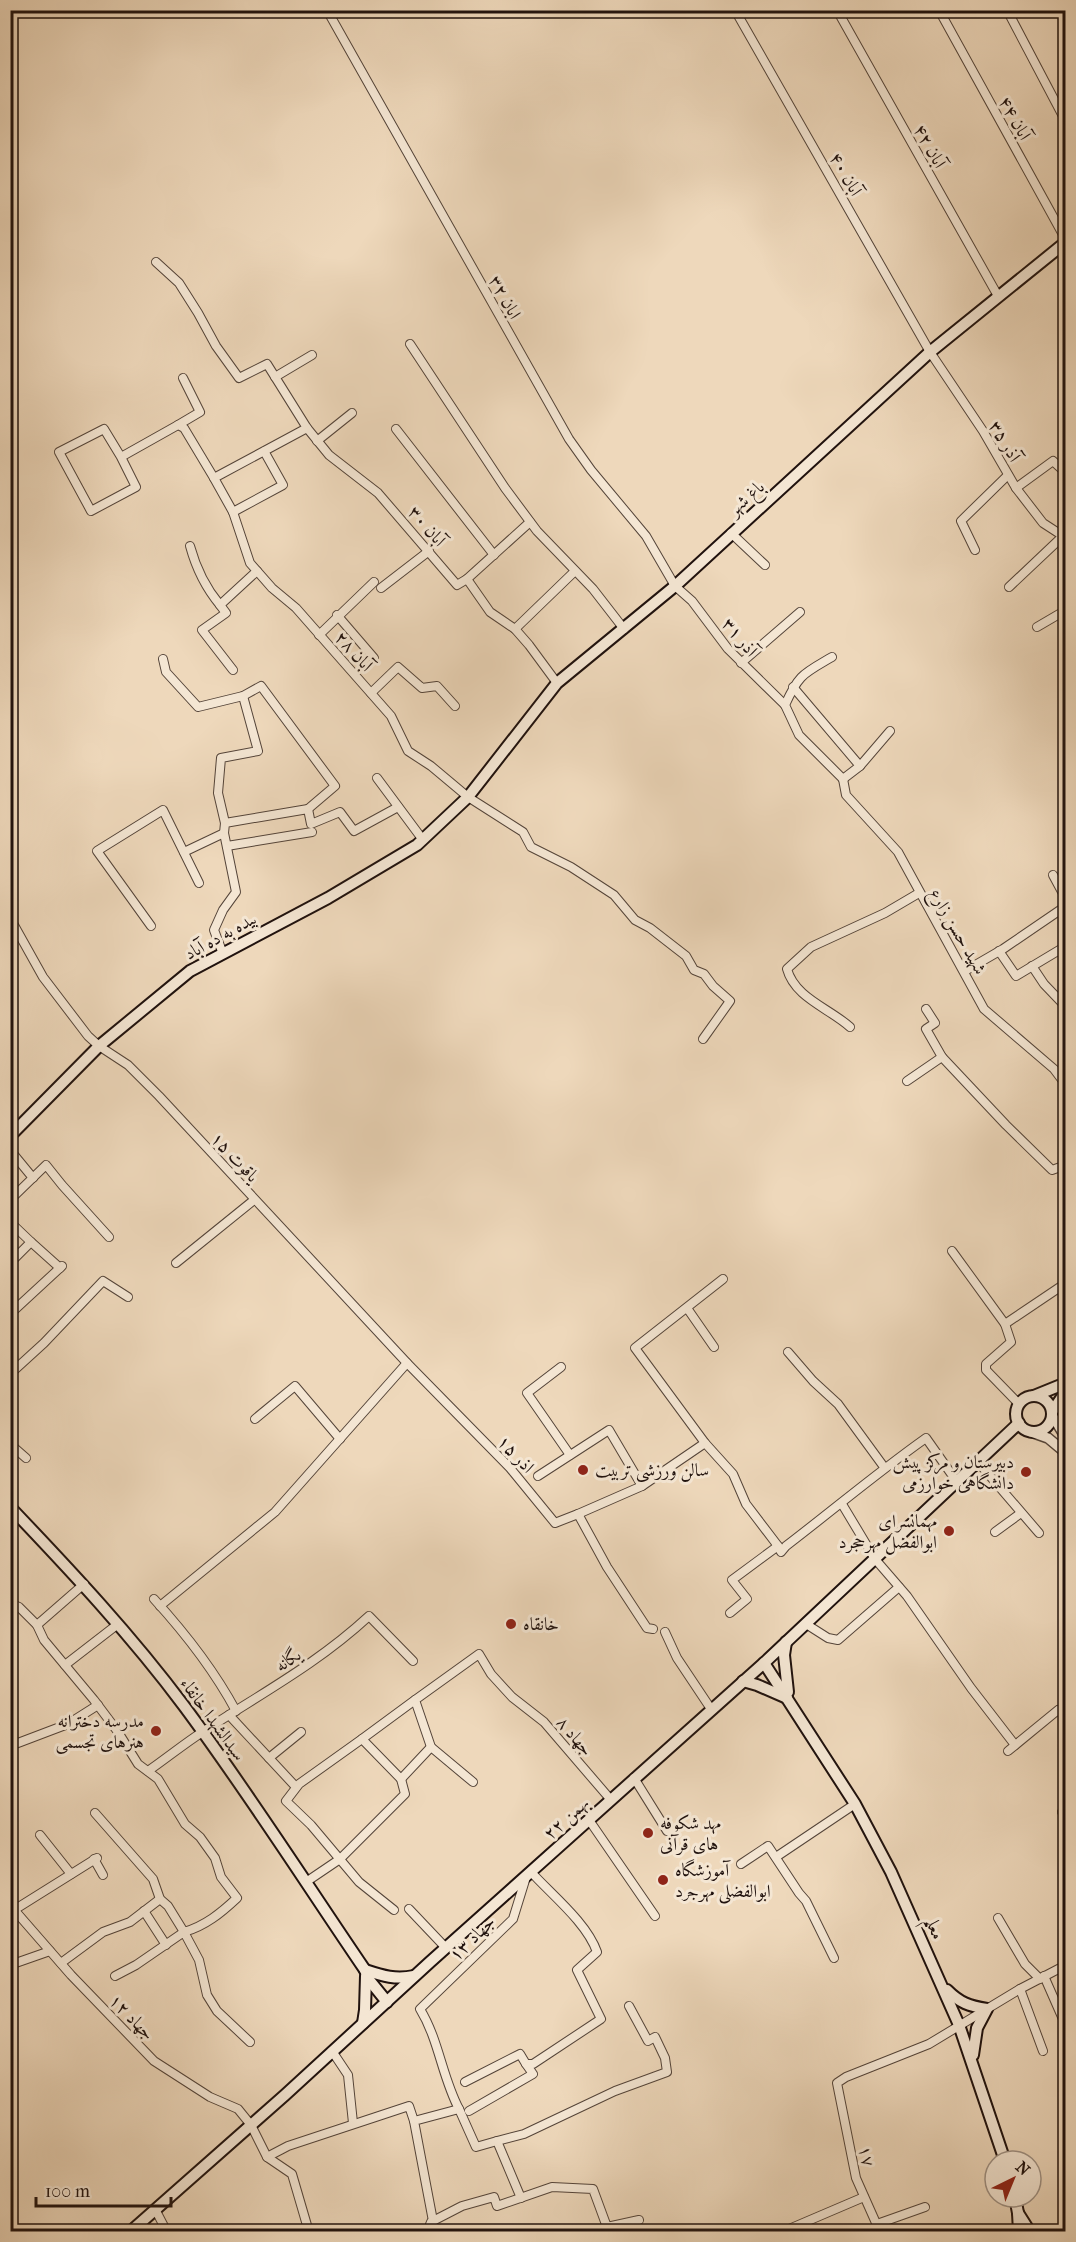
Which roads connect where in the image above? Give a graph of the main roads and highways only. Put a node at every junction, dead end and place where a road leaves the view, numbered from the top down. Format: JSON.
{"nodes":[{"id":1,"x":1065,"y":241,"type":"edge"},
{"id":2,"x":468,"y":797,"type":"joint"},
{"id":3,"x":10,"y":1136,"type":"edge"},
{"id":4,"x":1065,"y":1383,"type":"edge"},
{"id":5,"x":1065,"y":1391,"type":"edge"},
{"id":6,"x":1034,"y":1396,"type":"junction"},
{"id":7,"x":1052,"y":1413,"type":"junction"},
{"id":8,"x":1019,"y":1424,"type":"junction"},
{"id":9,"x":10,"y":1506,"type":"edge"},
{"id":10,"x":786,"y":1642,"type":"junction"},
{"id":11,"x":767,"y":1660,"type":"junction"},
{"id":12,"x":743,"y":1681,"type":"junction"},
{"id":13,"x":788,"y":1695,"type":"junction"},
{"id":14,"x":365,"y":1970,"type":"junction"},
{"id":15,"x":416,"y":1975,"type":"junction"},
{"id":16,"x":942,"y":1986,"type":"junction"},
{"id":17,"x":389,"y":2000,"type":"junction"},
{"id":18,"x":363,"y":2024,"type":"junction"},
{"id":19,"x":973,"y":2064,"type":"junction"},
{"id":20,"x":1001,"y":2149,"type":"edge"},
{"id":21,"x":1017,"y":2209,"type":"edge"},
{"id":22,"x":1018,"y":2214,"type":"junction"},
{"id":23,"x":130,"y":2232,"type":"edge"},
{"id":24,"x":1019,"y":2232,"type":"edge"},
{"id":25,"x":1030,"y":2232,"type":"edge"}],
"edges":[{"from":1,"to":2,"type":"main road","name":"باغ شهر"},
{"from":2,"to":3,"type":"main road","name":"بیده به ده آباد"},
{"from":4,"to":6,"type":"main road"},
{"from":5,"to":7,"type":"main road"},
{"from":6,"to":7,"type":"main road"},
{"from":6,"to":8,"type":"main road"},
{"from":7,"to":8,"type":"main road"},
{"from":8,"to":10,"type":"main road","name":"۲۲ بهمن"},
{"from":9,"to":14,"type":"main road","name":"سیدالشهدا خانقاء"},
{"from":10,"to":11,"type":"main road","name":"۲۲ بهمن"},
{"from":10,"to":13,"type":"main road"},
{"from":11,"to":12,"type":"main road","name":"۲۲ بهمن"},
{"from":11,"to":13,"type":"main road","name":"معلم"},
{"from":12,"to":13,"type":"main road"},
{"from":12,"to":15,"type":"main road","name":"۲۲ بهمن"},
{"from":13,"to":16,"type":"main road","name":"معلم"},
{"from":14,"to":15,"type":"main road"},
{"from":14,"to":17,"type":"main road","name":"سیدالشهدا خانقاء"},
{"from":14,"to":18,"type":"main road"},
{"from":15,"to":17,"type":"main road","name":"۲۲ بهمن"},
{"from":16,"to":19,"type":"main road","name":"معلم"},
{"from":16,"to":19,"type":"main road"},
{"from":17,"to":18,"type":"main road","name":"۲۲ بهمن"},
{"from":18,"to":23,"type":"main road","name":"۲۲ بهمن"},
{"from":19,"to":20,"type":"main road","name":"معلم"},
{"from":21,"to":22,"type":"main road"},
{"from":22,"to":24,"type":"main road"},
{"from":22,"to":25,"type":"main road"}]}
